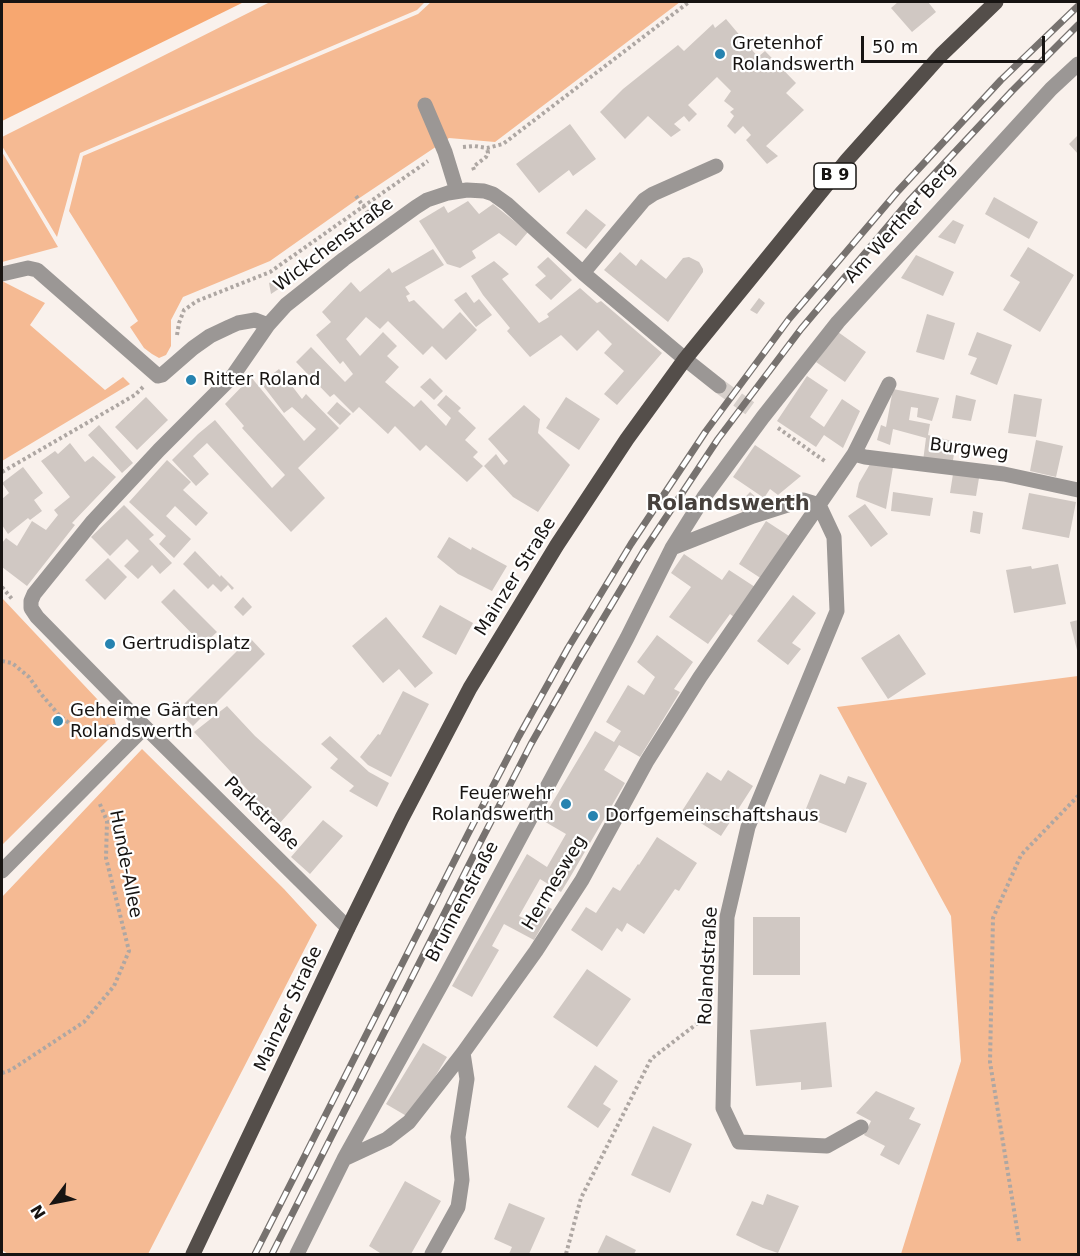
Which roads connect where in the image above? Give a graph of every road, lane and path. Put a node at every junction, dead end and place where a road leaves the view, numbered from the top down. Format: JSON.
{"nodes":[{"id":1,"x":996,"y":2,"type":"edge"},
{"id":2,"x":1078,"y":64,"type":"edge"},
{"id":3,"x":424,"y":105,"type":"dead end"},
{"id":4,"x":487,"y":148,"type":"dead end"},
{"id":5,"x":716,"y":166,"type":"dead end"},
{"id":6,"x":476,"y":190,"type":"junction"},
{"id":7,"x":457,"y":191,"type":"junction"},
{"id":8,"x":356,"y":196,"type":"dead end"},
{"id":9,"x":381,"y":231,"type":"junction"},
{"id":10,"x":583,"y":273,"type":"junction"},
{"id":11,"x":2,"y":274,"type":"edge"},
{"id":12,"x":268,"y":325,"type":"junction"},
{"id":13,"x":685,"y":359,"type":"junction"},
{"id":14,"x":156,"y":375,"type":"junction"},
{"id":15,"x":889,"y":384,"type":"dead end"},
{"id":16,"x":719,"y":386,"type":"tunnel mouth"},
{"id":17,"x":759,"y":415,"type":"junction"},
{"id":18,"x":854,"y":454,"type":"junction"},
{"id":19,"x":2,"y":472,"type":"edge"},
{"id":20,"x":841,"y":472,"type":"junction"},
{"id":21,"x":1078,"y":490,"type":"edge"},
{"id":22,"x":819,"y":505,"type":"junction"},
{"id":23,"x":672,"y":548,"type":"junction"},
{"id":24,"x":2,"y":661,"type":"edge"},
{"id":25,"x":146,"y":728,"type":"junction"},
{"id":26,"x":129,"y":743,"type":"junction"},
{"id":27,"x":90,"y":782,"type":"junction"},
{"id":28,"x":1078,"y":796,"type":"edge"},
{"id":29,"x":2,"y":871,"type":"edge"},
{"id":30,"x":348,"y":928,"type":"junction"},
{"id":31,"x":726,"y":1001,"type":"junction"},
{"id":32,"x":463,"y":1053,"type":"junction"},
{"id":33,"x":2,"y":1073,"type":"edge"},
{"id":34,"x":861,"y":1127,"type":"dead end"},
{"id":35,"x":344,"y":1159,"type":"junction"},
{"id":36,"x":1019,"y":1241,"type":"dead end"},
{"id":37,"x":194,"y":1254,"type":"edge"},
{"id":38,"x":297,"y":1254,"type":"edge"},
{"id":39,"x":432,"y":1254,"type":"edge"},
{"id":40,"x":566,"y":1254,"type":"edge"}],
"edges":[{"from":1,"to":13,"type":"main road","name":"Mainzer Straße","number":"B 9"},
{"from":2,"to":17,"type":"street","name":"Am Werther Berg"},
{"from":3,"to":7,"type":"street"},
{"from":4,"to":6,"type":"path"},
{"from":5,"to":10,"type":"street"},
{"from":6,"to":7,"type":"street","name":"Wickchenstraße"},
{"from":6,"to":10,"type":"street","name":"Wickchenstraße"},
{"from":7,"to":9,"type":"street","name":"Wickchenstraße"},
{"from":8,"to":9,"type":"path"},
{"from":9,"to":12,"type":"street","name":"Wickchenstraße"},
{"from":10,"to":13,"type":"street","name":"Wickchenstraße"},
{"from":11,"to":14,"type":"street"},
{"from":12,"to":14,"type":"street"},
{"from":12,"to":25,"type":"street","name":"Wickchenstraße"},
{"from":13,"to":16,"type":"street","name":"Wickchenstraße"},
{"from":13,"to":30,"type":"main road","name":"Mainzer Straße","number":"B 9"},
{"from":14,"to":19,"type":"path"},
{"from":15,"to":18,"type":"street","name":"Hermesweg"},
{"from":17,"to":20,"type":"path"},
{"from":17,"to":23,"type":"street","name":"Brunnenstraße"},
{"from":18,"to":20,"type":"street","name":"Hermesweg"},
{"from":18,"to":21,"type":"street","name":"Burgweg"},
{"from":20,"to":22,"type":"street","name":"Hermesweg"},
{"from":22,"to":23,"type":"street"},
{"from":22,"to":31,"type":"street","name":"Rolandstraße"},
{"from":22,"to":32,"type":"street","name":"Hermesweg"},
{"from":23,"to":35,"type":"street","name":"Brunnenstraße"},
{"from":24,"to":26,"type":"path"},
{"from":25,"to":26,"type":"street"},
{"from":25,"to":30,"type":"street","name":"Parkstraße"},
{"from":26,"to":27,"type":"street"},
{"from":27,"to":29,"type":"street"},
{"from":27,"to":33,"type":"path","name":"Hunde-Allee"},
{"from":28,"to":36,"type":"path"},
{"from":30,"to":37,"type":"main road","name":"Mainzer Straße","number":"B 9"},
{"from":31,"to":34,"type":"street","name":"Rolandstraße"},
{"from":31,"to":40,"type":"path"},
{"from":32,"to":35,"type":"street","name":"Hermesweg"},
{"from":32,"to":39,"type":"street"},
{"from":35,"to":38,"type":"street","name":"Brunnenstraße"}]}
